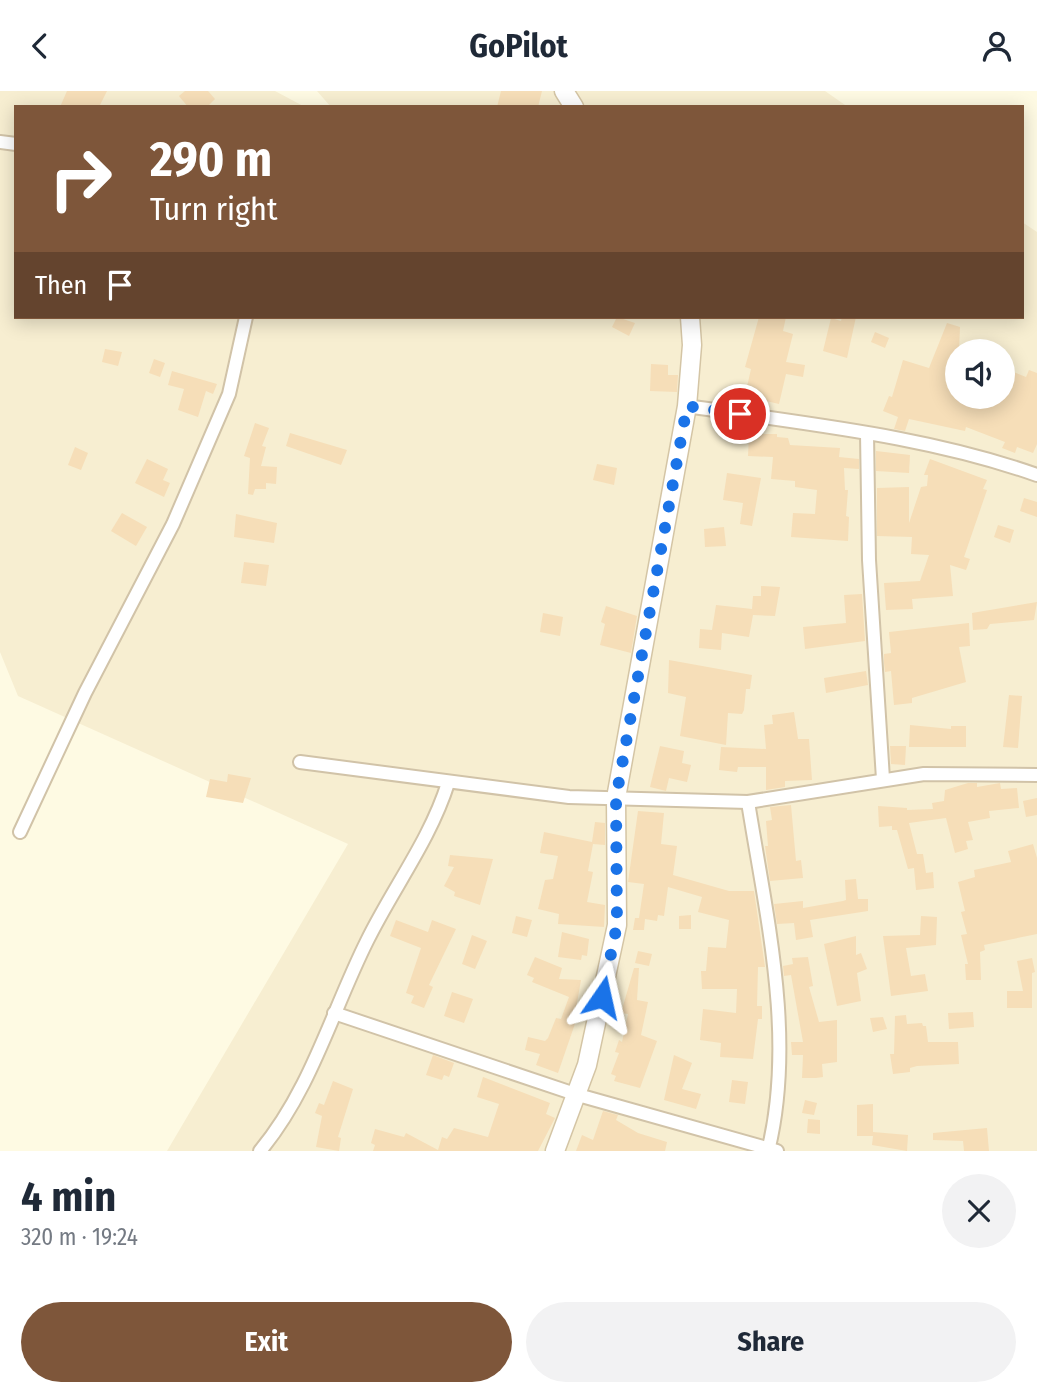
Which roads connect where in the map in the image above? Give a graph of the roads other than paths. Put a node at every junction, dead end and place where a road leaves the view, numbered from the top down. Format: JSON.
{"nodes":[{"id":1,"x":246,"y":319,"type":"edge"},
{"id":2,"x":690,"y":319,"type":"edge"},
{"id":3,"x":687,"y":406,"type":"junction"},
{"id":4,"x":867,"y":434,"type":"junction"},
{"id":5,"x":1037,"y":475,"type":"edge"},
{"id":6,"x":300,"y":762,"type":"dead end"},
{"id":7,"x":1037,"y":775,"type":"edge"},
{"id":8,"x":883,"y":779,"type":"junction"},
{"id":9,"x":448,"y":783,"type":"junction"},
{"id":10,"x":616,"y":798,"type":"junction"},
{"id":11,"x":748,"y":802,"type":"junction"},
{"id":12,"x":20,"y":832,"type":"dead end"},
{"id":13,"x":334,"y":1013,"type":"junction"},
{"id":14,"x":578,"y":1095,"type":"junction"},
{"id":15,"x":771,"y":1150,"type":"edge"},
{"id":16,"x":260,"y":1151,"type":"edge"},
{"id":17,"x":555,"y":1151,"type":"edge"}],
"edges":[{"from":1,"to":12,"type":"street"},
{"from":2,"to":3,"type":"main road"},
{"from":3,"to":4,"type":"street"},
{"from":3,"to":10,"type":"main road"},
{"from":4,"to":5,"type":"street"},
{"from":4,"to":8,"type":"street"},
{"from":6,"to":9,"type":"street"},
{"from":7,"to":8,"type":"street"},
{"from":8,"to":11,"type":"street"},
{"from":9,"to":10,"type":"street"},
{"from":9,"to":13,"type":"street"},
{"from":10,"to":11,"type":"street"},
{"from":10,"to":14,"type":"main road"},
{"from":11,"to":15,"type":"street"},
{"from":13,"to":14,"type":"street"},
{"from":13,"to":16,"type":"street"},
{"from":14,"to":15,"type":"street"},
{"from":14,"to":17,"type":"main road"}]}
